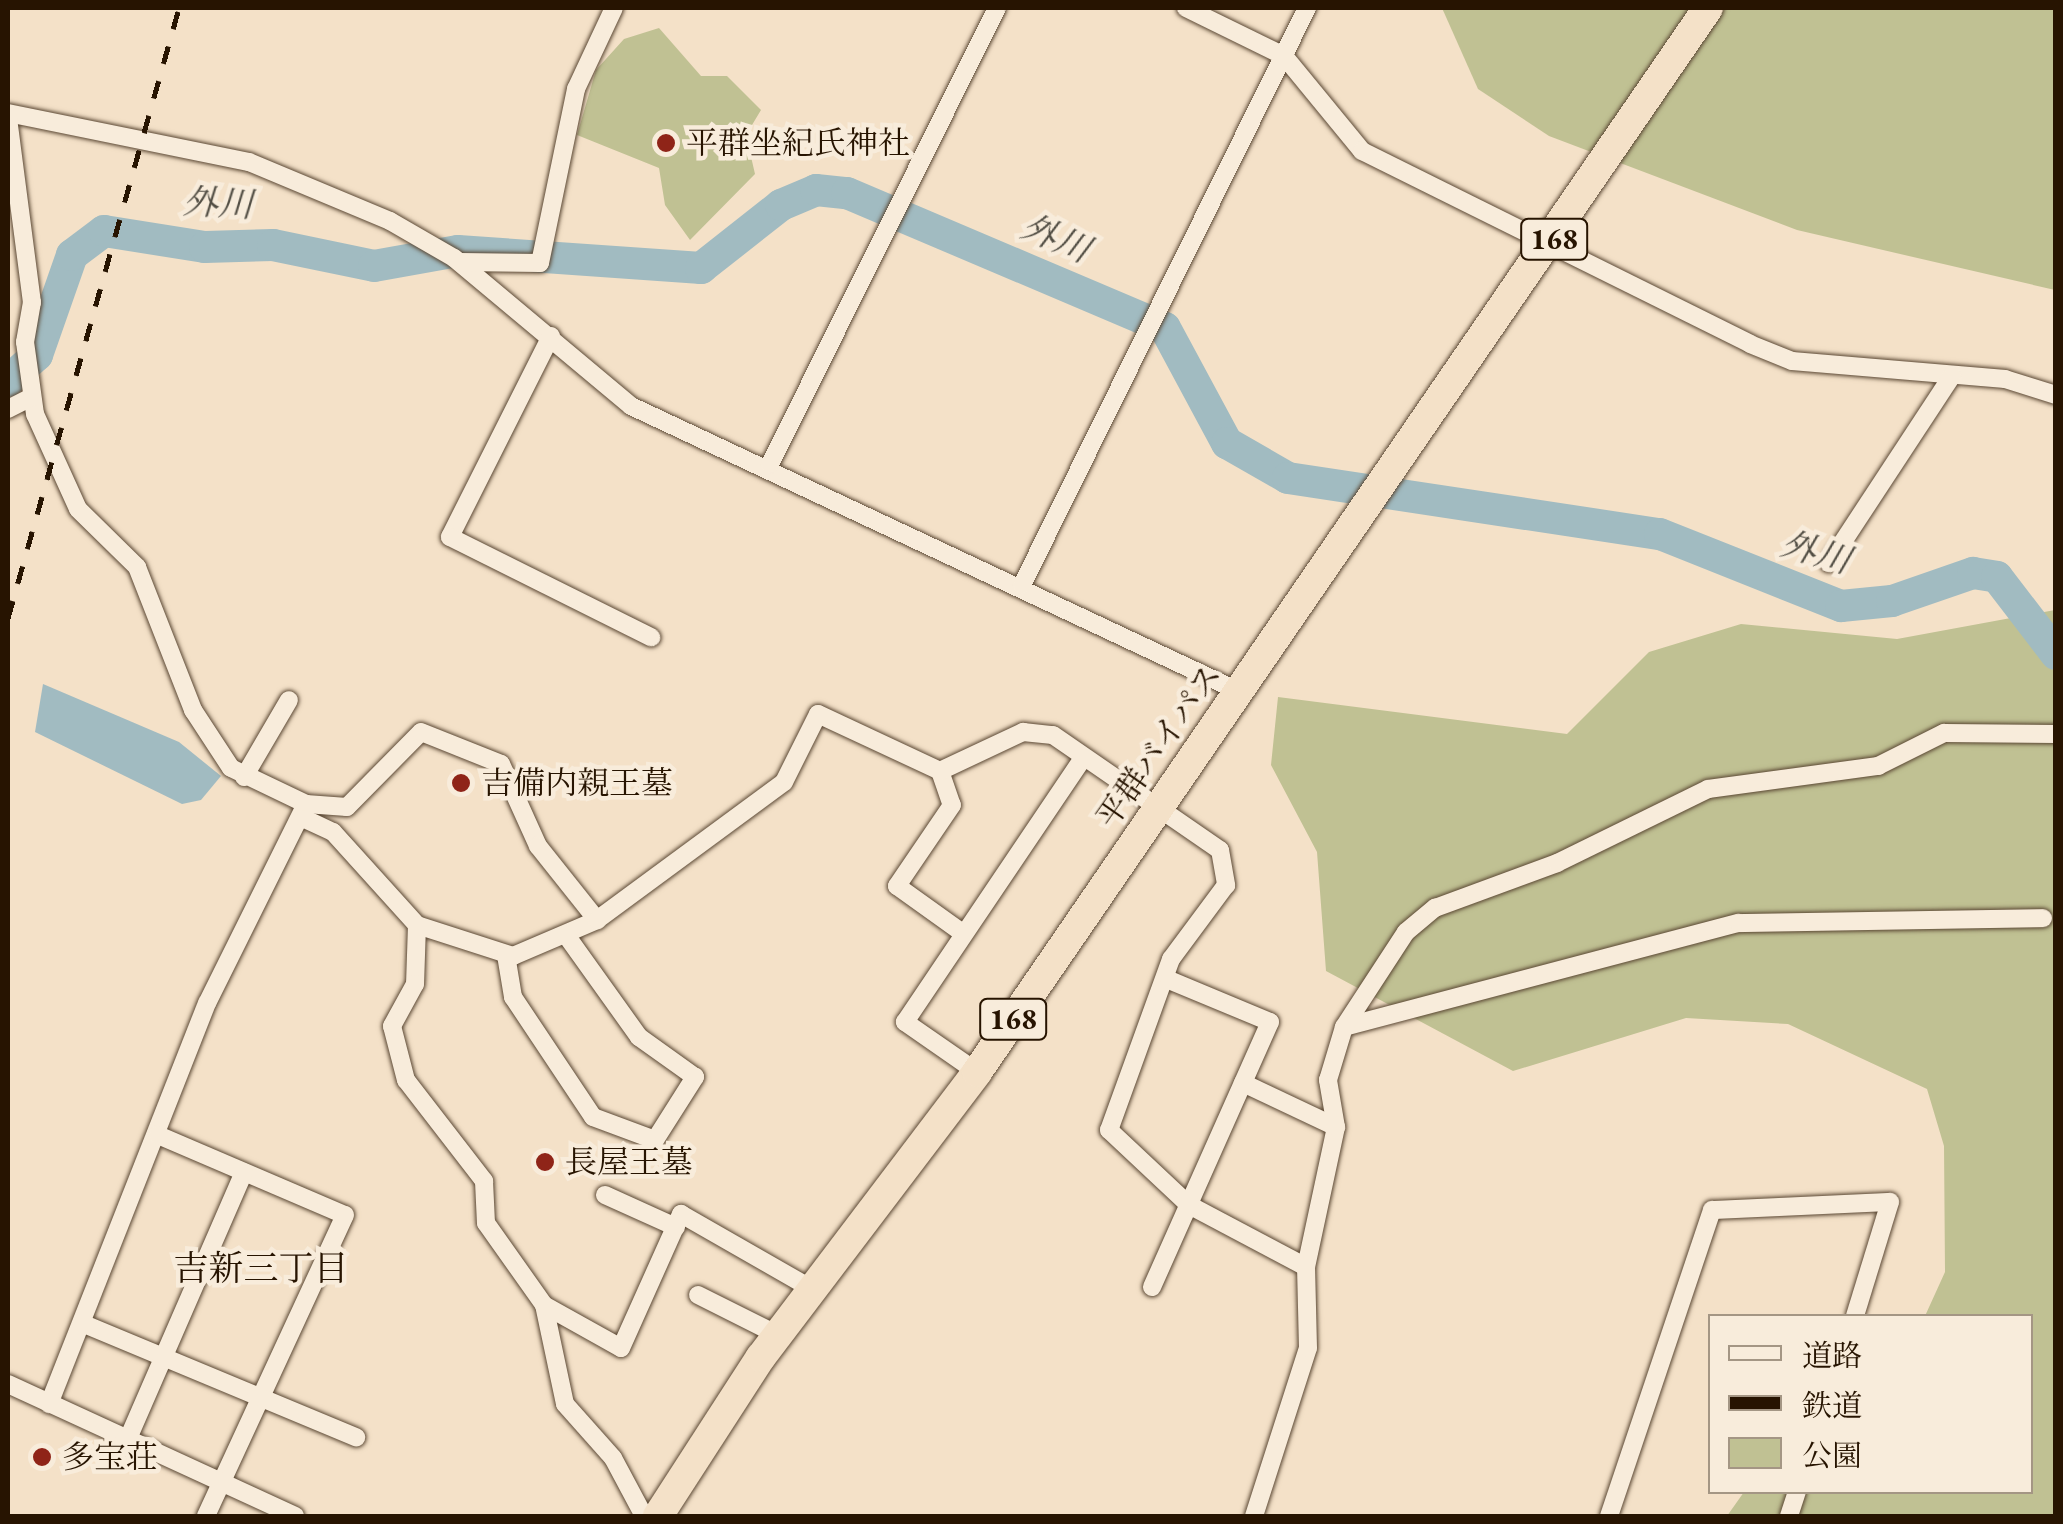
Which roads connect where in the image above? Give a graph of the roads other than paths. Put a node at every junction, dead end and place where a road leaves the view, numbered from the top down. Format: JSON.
{"nodes":[{"id":1,"x":997,"y":8,"type":"edge"},
{"id":2,"x":1186,"y":8,"type":"edge"},
{"id":3,"x":1307,"y":8,"type":"edge"},
{"id":4,"x":1708,"y":8,"type":"edge"},
{"id":5,"x":604,"y":10,"type":"edge"},
{"id":6,"x":1284,"y":56,"type":"junction"},
{"id":7,"x":8,"y":116,"type":"edge"},
{"id":8,"x":1550,"y":245,"type":"junction"},
{"id":9,"x":457,"y":260,"type":"junction"},
{"id":10,"x":551,"y":336,"type":"junction"},
{"id":11,"x":1952,"y":376,"type":"junction"},
{"id":12,"x":34,"y":389,"type":"junction"},
{"id":13,"x":2056,"y":395,"type":"edge"},
{"id":14,"x":8,"y":410,"type":"edge"},
{"id":15,"x":770,"y":464,"type":"junction"},
{"id":16,"x":1829,"y":563,"type":"dead end"},
{"id":17,"x":1022,"y":585,"type":"junction"},
{"id":18,"x":650,"y":636,"type":"dead end"},
{"id":19,"x":1238,"y":692,"type":"junction"},
{"id":20,"x":289,"y":700,"type":"dead end"},
{"id":21,"x":2056,"y":734,"type":"edge"},
{"id":22,"x":1084,"y":758,"type":"junction"},
{"id":23,"x":940,"y":771,"type":"junction"},
{"id":24,"x":244,"y":777,"type":"junction"},
{"id":25,"x":1158,"y":809,"type":"junction"},
{"id":26,"x":306,"y":812,"type":"junction"},
{"id":27,"x":2043,"y":918,"type":"dead end"},
{"id":28,"x":597,"y":920,"type":"junction"},
{"id":29,"x":417,"y":924,"type":"junction"},
{"id":30,"x":964,"y":934,"type":"junction"},
{"id":31,"x":566,"y":935,"type":"junction"},
{"id":32,"x":506,"y":955,"type":"junction"},
{"id":33,"x":1169,"y":980,"type":"junction"},
{"id":34,"x":1344,"y":1027,"type":"junction"},
{"id":35,"x":976,"y":1072,"type":"junction"},
{"id":36,"x":1243,"y":1083,"type":"junction"},
{"id":37,"x":1336,"y":1126,"type":"junction"},
{"id":38,"x":158,"y":1135,"type":"junction"},
{"id":39,"x":244,"y":1172,"type":"junction"},
{"id":40,"x":605,"y":1195,"type":"dead end"},
{"id":41,"x":1189,"y":1205,"type":"junction"},
{"id":42,"x":676,"y":1227,"type":"junction"},
{"id":43,"x":1306,"y":1267,"type":"junction"},
{"id":44,"x":1152,"y":1286,"type":"dead end"},
{"id":45,"x":812,"y":1289,"type":"junction"},
{"id":46,"x":698,"y":1295,"type":"dead end"},
{"id":47,"x":544,"y":1305,"type":"junction"},
{"id":48,"x":1856,"y":1314,"type":"edge"},
{"id":49,"x":84,"y":1324,"type":"junction"},
{"id":50,"x":778,"y":1335,"type":"junction"},
{"id":51,"x":163,"y":1357,"type":"junction"},
{"id":52,"x":8,"y":1384,"type":"edge"},
{"id":53,"x":260,"y":1398,"type":"junction"},
{"id":54,"x":49,"y":1404,"type":"junction"},
{"id":55,"x":356,"y":1438,"type":"dead end"},
{"id":56,"x":127,"y":1441,"type":"junction"},
{"id":57,"x":221,"y":1484,"type":"junction"},
{"id":58,"x":206,"y":1516,"type":"edge"},
{"id":59,"x":295,"y":1516,"type":"edge"},
{"id":60,"x":644,"y":1516,"type":"edge"},
{"id":61,"x":658,"y":1516,"type":"edge"},
{"id":62,"x":1254,"y":1516,"type":"edge"},
{"id":63,"x":1609,"y":1516,"type":"edge"}],
"edges":[{"from":1,"to":15,"type":"street"},
{"from":2,"to":6,"type":"street"},
{"from":3,"to":6,"type":"street"},
{"from":4,"to":8,"type":"highway","name":"平群バイパス","number":"168"},
{"from":5,"to":9,"type":"street"},
{"from":6,"to":8,"type":"street"},
{"from":6,"to":17,"type":"street"},
{"from":7,"to":9,"type":"street"},
{"from":7,"to":12,"type":"street"},
{"from":8,"to":11,"type":"street"},
{"from":8,"to":19,"type":"highway","name":"平群バイパス","number":"168"},
{"from":9,"to":10,"type":"street"},
{"from":10,"to":15,"type":"street"},
{"from":10,"to":18,"type":"street"},
{"from":11,"to":13,"type":"street"},
{"from":11,"to":16,"type":"street"},
{"from":12,"to":14,"type":"street"},
{"from":12,"to":24,"type":"street"},
{"from":15,"to":17,"type":"street"},
{"from":17,"to":19,"type":"street"},
{"from":19,"to":25,"type":"highway","name":"平群バイパス","number":"168"},
{"from":20,"to":24,"type":"street"},
{"from":21,"to":34,"type":"street"},
{"from":22,"to":23,"type":"street"},
{"from":22,"to":25,"type":"street"},
{"from":22,"to":30,"type":"street"},
{"from":23,"to":28,"type":"street"},
{"from":23,"to":30,"type":"street"},
{"from":24,"to":26,"type":"street"},
{"from":25,"to":33,"type":"street"},
{"from":25,"to":35,"type":"highway","name":"平群バイパス","number":"168"},
{"from":26,"to":28,"type":"street"},
{"from":26,"to":29,"type":"street"},
{"from":26,"to":38,"type":"street"},
{"from":27,"to":34,"type":"street"},
{"from":28,"to":31,"type":"street"},
{"from":29,"to":32,"type":"street"},
{"from":29,"to":47,"type":"street"},
{"from":30,"to":35,"type":"street"},
{"from":31,"to":32,"type":"street"},
{"from":31,"to":32,"type":"street"},
{"from":33,"to":36,"type":"street"},
{"from":33,"to":41,"type":"street"},
{"from":34,"to":37,"type":"street"},
{"from":35,"to":45,"type":"highway","name":"平群バイパス","number":"168"},
{"from":36,"to":37,"type":"street"},
{"from":36,"to":41,"type":"street"},
{"from":37,"to":43,"type":"street"},
{"from":38,"to":39,"type":"street"},
{"from":38,"to":49,"type":"street"},
{"from":39,"to":51,"type":"street"},
{"from":39,"to":53,"type":"street"},
{"from":40,"to":42,"type":"street"},
{"from":41,"to":43,"type":"street"},
{"from":41,"to":44,"type":"street"},
{"from":42,"to":45,"type":"street"},
{"from":42,"to":47,"type":"street"},
{"from":43,"to":62,"type":"street"},
{"from":45,"to":50,"type":"highway","name":"平群バイパス","number":"168"},
{"from":46,"to":50,"type":"street"},
{"from":47,"to":60,"type":"street"},
{"from":48,"to":63,"type":"street"},
{"from":49,"to":51,"type":"street"},
{"from":49,"to":54,"type":"street"},
{"from":50,"to":61,"type":"highway","name":"平群バイパス","number":"168"},
{"from":51,"to":53,"type":"street"},
{"from":51,"to":56,"type":"street"},
{"from":52,"to":54,"type":"street"},
{"from":53,"to":55,"type":"street"},
{"from":53,"to":57,"type":"street"},
{"from":54,"to":56,"type":"street"},
{"from":56,"to":57,"type":"street"},
{"from":57,"to":58,"type":"street"},
{"from":57,"to":59,"type":"street"}]}
